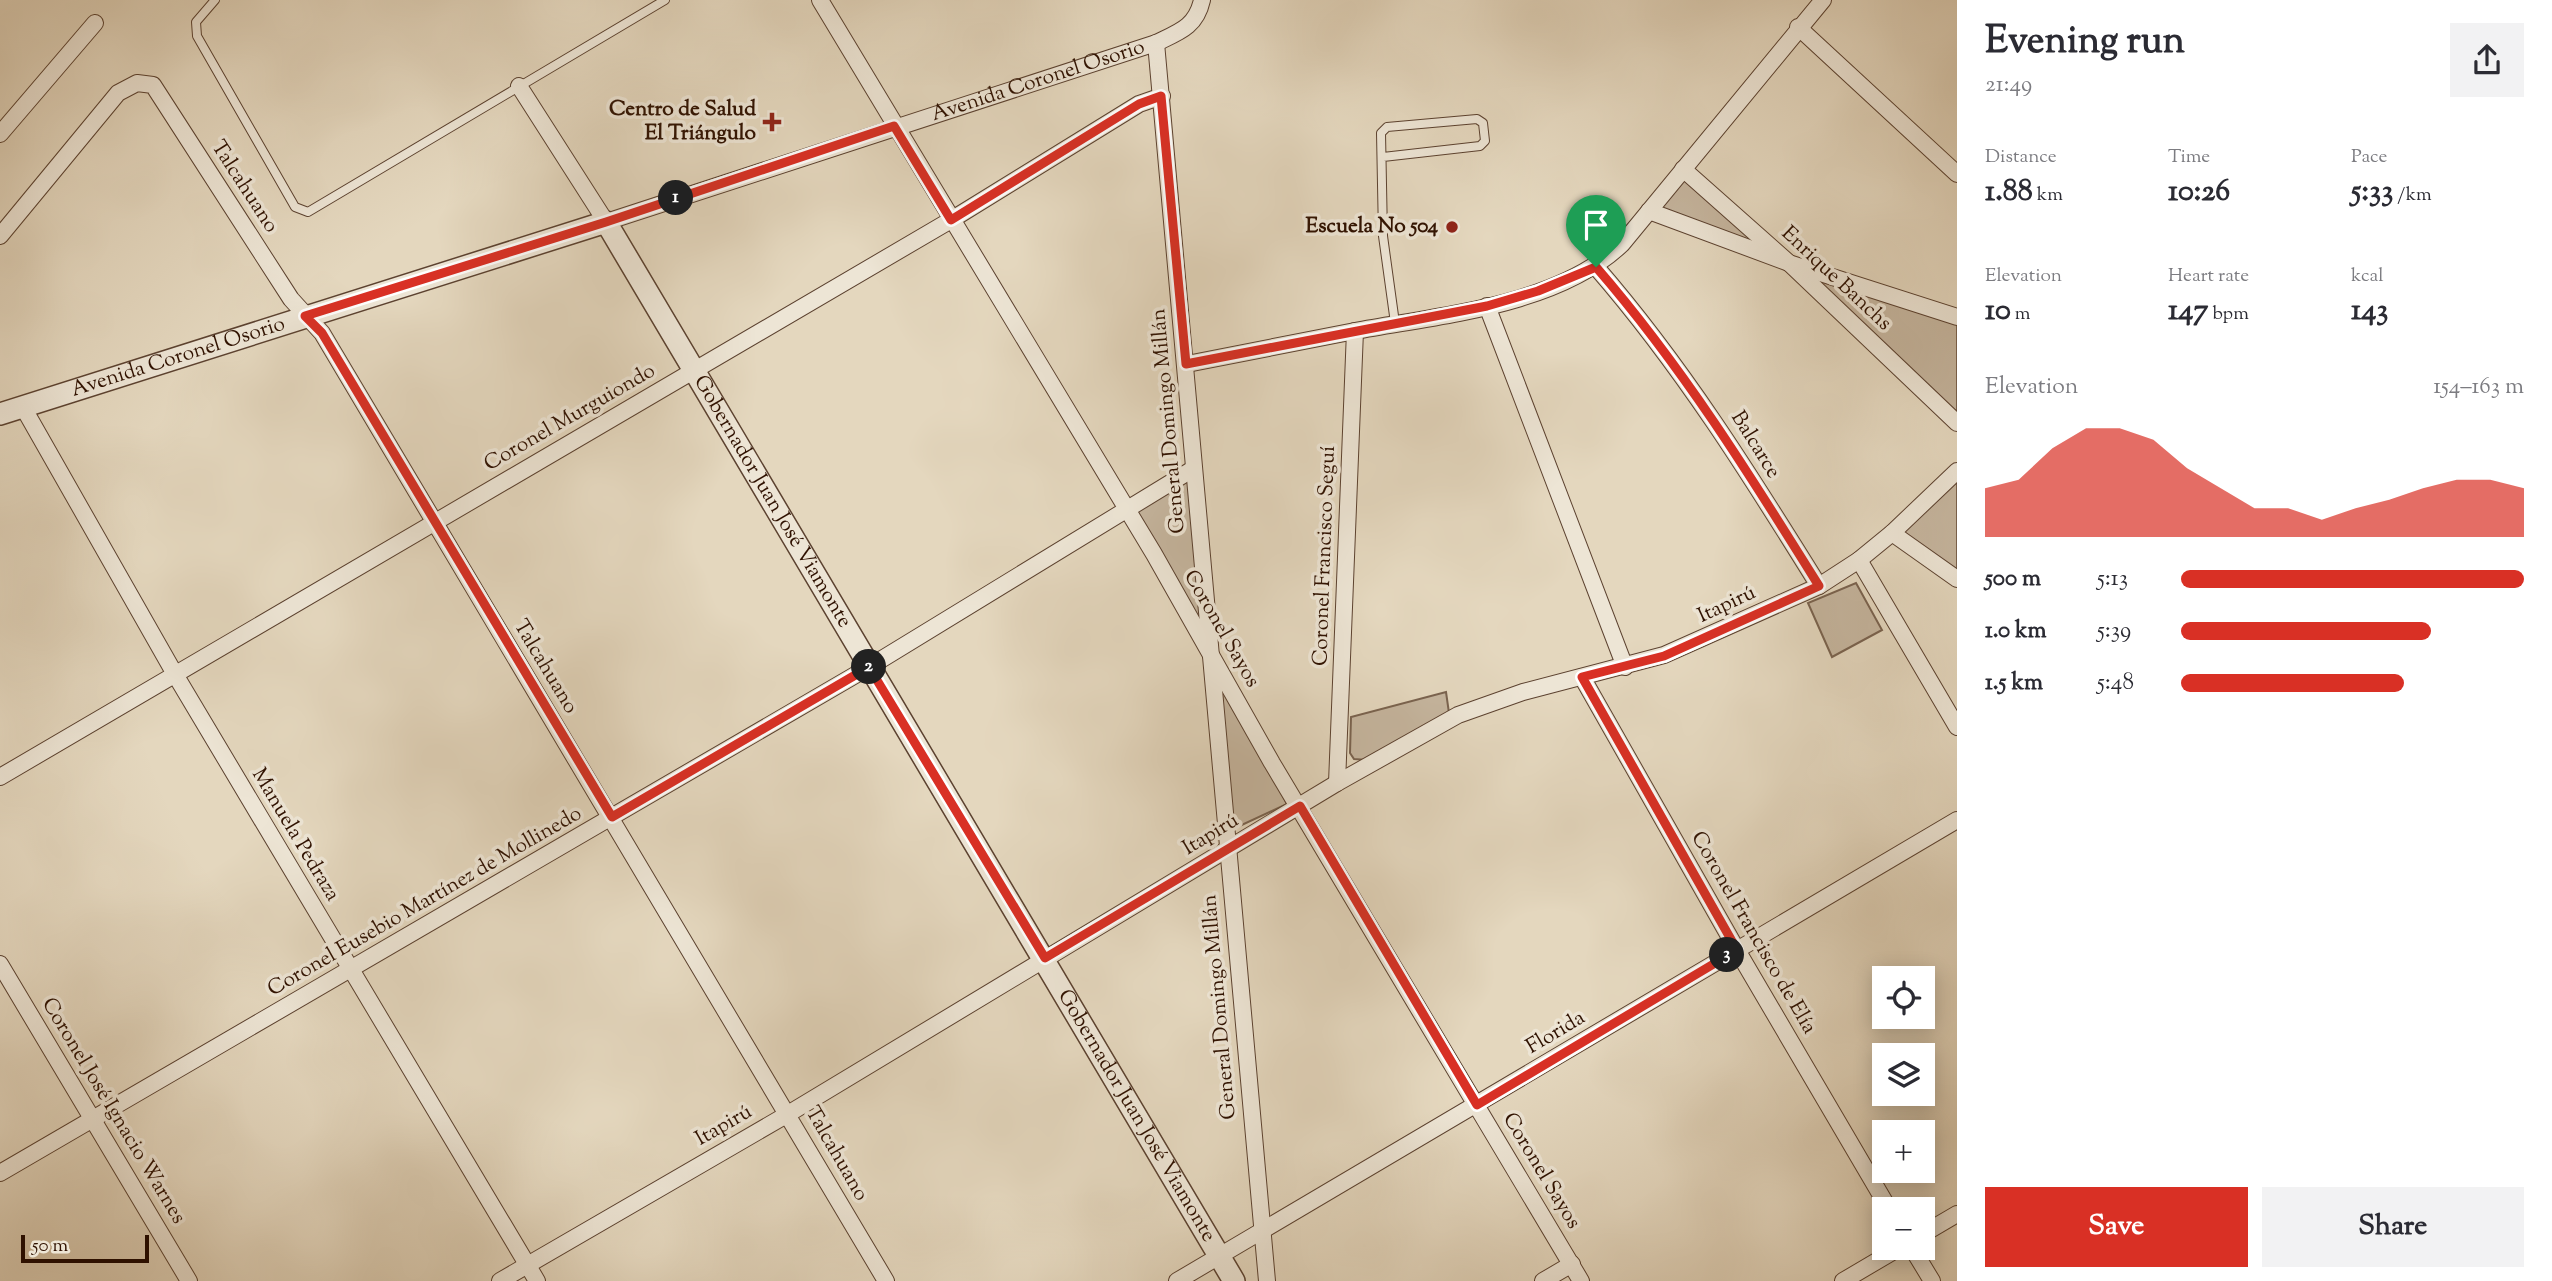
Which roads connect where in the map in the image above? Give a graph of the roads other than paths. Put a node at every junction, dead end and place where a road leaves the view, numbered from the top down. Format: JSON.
{"nodes":[{"id":1,"x":215,"y":0,"type":"edge"},
{"id":2,"x":665,"y":0,"type":"edge"},
{"id":3,"x":820,"y":0,"type":"edge"},
{"id":4,"x":1202,"y":0,"type":"edge"},
{"id":5,"x":1823,"y":0,"type":"edge"},
{"id":6,"x":95,"y":23,"type":"dead end"},
{"id":7,"x":1798,"y":27,"type":"junction"},
{"id":8,"x":1156,"y":43,"type":"junction"},
{"id":9,"x":519,"y":86,"type":"junction"},
{"id":10,"x":1161,"y":96,"type":"junction"},
{"id":11,"x":894,"y":126,"type":"junction"},
{"id":12,"x":0,"y":134,"type":"edge"},
{"id":13,"x":1383,"y":157,"type":"junction"},
{"id":14,"x":1683,"y":169,"type":"junction"},
{"id":15,"x":1957,"y":174,"type":"edge"},
{"id":16,"x":1649,"y":211,"type":"junction"},
{"id":17,"x":951,"y":220,"type":"junction"},
{"id":18,"x":606,"y":222,"type":"junction"},
{"id":19,"x":0,"y":236,"type":"edge"},
{"id":20,"x":1789,"y":264,"type":"junction"},
{"id":21,"x":1596,"y":267,"type":"junction"},
{"id":22,"x":1487,"y":306,"type":"junction"},
{"id":23,"x":305,"y":316,"type":"junction"},
{"id":24,"x":1957,"y":317,"type":"edge"},
{"id":25,"x":1395,"y":323,"type":"junction"},
{"id":26,"x":1355,"y":331,"type":"junction"},
{"id":27,"x":1186,"y":364,"type":"junction"},
{"id":28,"x":694,"y":370,"type":"junction"},
{"id":29,"x":23,"y":407,"type":"junction"},
{"id":30,"x":0,"y":414,"type":"edge"},
{"id":31,"x":1955,"y":416,"type":"edge"},
{"id":32,"x":1193,"y":469,"type":"junction"},
{"id":33,"x":1957,"y":471,"type":"edge"},
{"id":34,"x":1127,"y":510,"type":"junction"},
{"id":35,"x":433,"y":523,"type":"junction"},
{"id":36,"x":1892,"y":533,"type":"junction"},
{"id":37,"x":1859,"y":560,"type":"junction"},
{"id":38,"x":1957,"y":579,"type":"edge"},
{"id":39,"x":1819,"y":586,"type":"junction"},
{"id":40,"x":1209,"y":651,"type":"junction"},
{"id":41,"x":869,"y":667,"type":"junction"},
{"id":42,"x":1625,"y":667,"type":"junction"},
{"id":43,"x":176,"y":676,"type":"junction"},
{"id":44,"x":1582,"y":677,"type":"junction"},
{"id":45,"x":1957,"y":727,"type":"edge"},
{"id":46,"x":0,"y":778,"type":"edge"},
{"id":47,"x":1337,"y":783,"type":"junction"},
{"id":48,"x":1300,"y":806,"type":"junction"},
{"id":49,"x":612,"y":817,"type":"junction"},
{"id":50,"x":1957,"y":820,"type":"edge"},
{"id":51,"x":1227,"y":850,"type":"junction"},
{"id":52,"x":1737,"y":950,"type":"junction"},
{"id":53,"x":1045,"y":958,"type":"junction"},
{"id":54,"x":0,"y":964,"type":"edge"},
{"id":55,"x":352,"y":971,"type":"junction"},
{"id":56,"x":1477,"y":1105,"type":"junction"},
{"id":57,"x":788,"y":1114,"type":"junction"},
{"id":58,"x":93,"y":1119,"type":"junction"},
{"id":59,"x":0,"y":1173,"type":"edge"},
{"id":60,"x":1882,"y":1197,"type":"edge"},
{"id":61,"x":1957,"y":1214,"type":"edge"},
{"id":62,"x":1935,"y":1227,"type":"edge"},
{"id":63,"x":1262,"y":1230,"type":"junction"},
{"id":64,"x":1219,"y":1255,"type":"junction"},
{"id":65,"x":1879,"y":1260,"type":"edge"},
{"id":66,"x":1919,"y":1260,"type":"edge"},
{"id":67,"x":1572,"y":1264,"type":"junction"},
{"id":68,"x":527,"y":1265,"type":"junction"},
{"id":69,"x":189,"y":1281,"type":"edge"},
{"id":70,"x":500,"y":1281,"type":"edge"},
{"id":71,"x":537,"y":1281,"type":"edge"},
{"id":72,"x":886,"y":1281,"type":"edge"},
{"id":73,"x":1177,"y":1281,"type":"edge"},
{"id":74,"x":1234,"y":1281,"type":"edge"},
{"id":75,"x":1267,"y":1281,"type":"edge"},
{"id":76,"x":1543,"y":1281,"type":"edge"},
{"id":77,"x":1581,"y":1281,"type":"edge"},
{"id":78,"x":1843,"y":1281,"type":"edge"},
{"id":79,"x":1932,"y":1281,"type":"edge"}],
"edges":[{"from":1,"to":9,"type":"lane"},
{"from":2,"to":9,"type":"lane"},
{"from":3,"to":11,"type":"street","name":"Coronel Sayos"},
{"from":4,"to":8,"type":"street"},
{"from":5,"to":7,"type":"street"},
{"from":6,"to":12,"type":"street"},
{"from":7,"to":14,"type":"street"},
{"from":7,"to":15,"type":"street"},
{"from":8,"to":10,"type":"street","name":"General Domingo Millán"},
{"from":8,"to":11,"type":"street","name":"Avenida Coronel Osorio"},
{"from":9,"to":18,"type":"street","name":"Gobernador Juan José Viamonte"},
{"from":10,"to":17,"type":"street","name":"Coronel Murguiondo"},
{"from":10,"to":27,"type":"street","name":"General Domingo Millán"},
{"from":11,"to":17,"type":"street","name":"Coronel Sayos"},
{"from":11,"to":18,"type":"street","name":"Avenida Coronel Osorio"},
{"from":13,"to":13,"type":"lane"},
{"from":13,"to":25,"type":"lane"},
{"from":14,"to":16,"type":"street"},
{"from":14,"to":20,"type":"street","name":"Enrique Banchs"},
{"from":16,"to":20,"type":"street"},
{"from":16,"to":21,"type":"street"},
{"from":17,"to":28,"type":"street","name":"Coronel Murguiondo"},
{"from":17,"to":34,"type":"street","name":"Coronel Sayos"},
{"from":18,"to":23,"type":"street","name":"Avenida Coronel Osorio"},
{"from":18,"to":28,"type":"street","name":"Gobernador Juan José Viamonte"},
{"from":19,"to":23,"type":"street","name":"Talcahuano"},
{"from":20,"to":24,"type":"street"},
{"from":20,"to":31,"type":"street","name":"Enrique Banchs"},
{"from":21,"to":22,"type":"street"},
{"from":21,"to":39,"type":"street","name":"Balcarce"},
{"from":22,"to":25,"type":"street"},
{"from":22,"to":42,"type":"street"},
{"from":23,"to":29,"type":"street","name":"Avenida Coronel Osorio"},
{"from":23,"to":35,"type":"street","name":"Talcahuano"},
{"from":25,"to":26,"type":"street"},
{"from":26,"to":27,"type":"street"},
{"from":26,"to":47,"type":"street","name":"Coronel Francisco Seguí"},
{"from":27,"to":32,"type":"street","name":"General Domingo Millán"},
{"from":28,"to":35,"type":"street","name":"Coronel Murguiondo"},
{"from":28,"to":41,"type":"street","name":"Gobernador Juan José Viamonte"},
{"from":29,"to":30,"type":"street","name":"Avenida Coronel Osorio"},
{"from":29,"to":43,"type":"street","name":"Manuela Pedraza"},
{"from":32,"to":34,"type":"street","name":"Coronel Eusebio Martínez de Mollinedo"},
{"from":32,"to":40,"type":"street","name":"General Domingo Millán"},
{"from":33,"to":36,"type":"street","name":"Itapirú"},
{"from":34,"to":40,"type":"street","name":"Coronel Sayos"},
{"from":34,"to":41,"type":"street","name":"Coronel Eusebio Martínez de Mollinedo"},
{"from":35,"to":43,"type":"street","name":"Coronel Murguiondo"},
{"from":35,"to":49,"type":"street","name":"Talcahuano"},
{"from":36,"to":37,"type":"street","name":"Itapirú"},
{"from":36,"to":38,"type":"street"},
{"from":37,"to":39,"type":"street","name":"Itapirú"},
{"from":37,"to":45,"type":"street"},
{"from":39,"to":42,"type":"street","name":"Itapirú"},
{"from":40,"to":48,"type":"street","name":"Coronel Sayos"},
{"from":40,"to":51,"type":"street","name":"General Domingo Millán"},
{"from":41,"to":49,"type":"street","name":"Coronel Eusebio Martínez de Mollinedo"},
{"from":41,"to":53,"type":"street","name":"Gobernador Juan José Viamonte"},
{"from":42,"to":44,"type":"street","name":"Itapirú"},
{"from":43,"to":46,"type":"street","name":"Coronel Murguiondo"},
{"from":43,"to":55,"type":"street","name":"Manuela Pedraza"},
{"from":44,"to":47,"type":"street","name":"Itapirú"},
{"from":44,"to":52,"type":"street","name":"Coronel Francisco de Elía"},
{"from":47,"to":48,"type":"street","name":"Itapirú"},
{"from":48,"to":51,"type":"street","name":"Itapirú"},
{"from":48,"to":56,"type":"street","name":"Coronel Sayos"},
{"from":49,"to":55,"type":"street","name":"Coronel Eusebio Martínez de Mollinedo"},
{"from":49,"to":57,"type":"street","name":"Talcahuano"},
{"from":50,"to":52,"type":"street","name":"Florida"},
{"from":51,"to":53,"type":"street","name":"Itapirú"},
{"from":51,"to":63,"type":"street","name":"General Domingo Millán"},
{"from":52,"to":56,"type":"street","name":"Florida"},
{"from":52,"to":60,"type":"street","name":"Coronel Francisco de Elía"},
{"from":53,"to":57,"type":"street","name":"Itapirú"},
{"from":53,"to":64,"type":"street","name":"Gobernador Juan José Viamonte"},
{"from":54,"to":58,"type":"street","name":"Coronel José Ignacio Warnes"},
{"from":55,"to":58,"type":"street","name":"Coronel Eusebio Martínez de Mollinedo"},
{"from":55,"to":68,"type":"street","name":"Manuela Pedraza"},
{"from":56,"to":63,"type":"street","name":"Florida"},
{"from":56,"to":67,"type":"street","name":"Coronel Sayos"},
{"from":57,"to":68,"type":"street","name":"Itapirú"},
{"from":57,"to":72,"type":"street","name":"Talcahuano"},
{"from":58,"to":59,"type":"street","name":"Coronel Eusebio Martínez de Mollinedo"},
{"from":58,"to":69,"type":"street","name":"Coronel José Ignacio Warnes"},
{"from":61,"to":62,"type":"street"},
{"from":63,"to":64,"type":"street","name":"Florida"},
{"from":63,"to":75,"type":"street","name":"General Domingo Millán"},
{"from":64,"to":73,"type":"street","name":"Florida"},
{"from":64,"to":74,"type":"street","name":"Gobernador Juan José Viamonte"},
{"from":65,"to":78,"type":"street"},
{"from":66,"to":79,"type":"street"},
{"from":67,"to":76,"type":"street"},
{"from":67,"to":77,"type":"street","name":"Coronel Sayos"},
{"from":68,"to":70,"type":"street","name":"Itapirú"},
{"from":68,"to":71,"type":"street","name":"Manuela Pedraza"}]}
